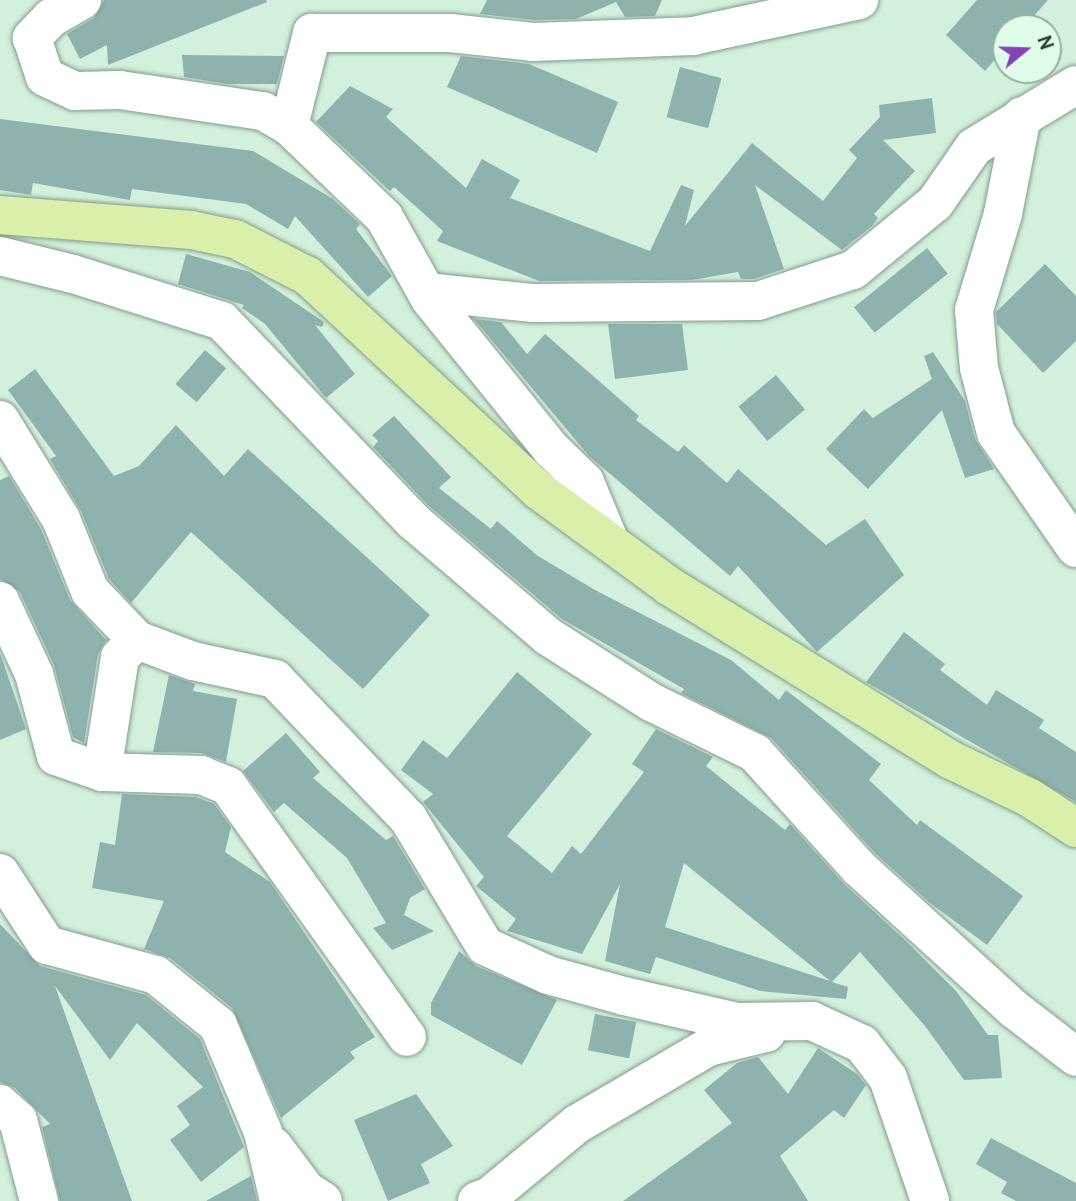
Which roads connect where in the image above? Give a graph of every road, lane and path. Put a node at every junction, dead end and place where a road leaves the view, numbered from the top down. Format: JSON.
{"nodes":[{"id":1,"x":82,"y":0,"type":"edge"},
{"id":2,"x":859,"y":0,"type":"edge"},
{"id":3,"x":1076,"y":85,"type":"edge"},
{"id":4,"x":1022,"y":116,"type":"junction"},
{"id":5,"x":289,"y":126,"type":"junction"},
{"id":6,"x":0,"y":215,"type":"edge"},
{"id":7,"x":0,"y":257,"type":"edge"},
{"id":8,"x":426,"y":292,"type":"junction"},
{"id":9,"x":0,"y":420,"type":"edge"},
{"id":10,"x":609,"y":540,"type":"junction"},
{"id":11,"x":1076,"y":548,"type":"edge"},
{"id":12,"x":0,"y":601,"type":"edge"},
{"id":13,"x":137,"y":640,"type":"junction"},
{"id":14,"x":103,"y":772,"type":"junction"},
{"id":15,"x":1076,"y":828,"type":"edge"},
{"id":16,"x":0,"y":873,"type":"edge"},
{"id":17,"x":812,"y":1021,"type":"junction"},
{"id":18,"x":407,"y":1037,"type":"dead end"},
{"id":19,"x":1076,"y":1057,"type":"edge"},
{"id":20,"x":0,"y":1104,"type":"edge"},
{"id":21,"x":263,"y":1132,"type":"junction"},
{"id":22,"x":39,"y":1201,"type":"edge"},
{"id":23,"x":279,"y":1201,"type":"edge"},
{"id":24,"x":323,"y":1201,"type":"edge"},
{"id":25,"x":477,"y":1201,"type":"edge"},
{"id":26,"x":930,"y":1201,"type":"edge"}],
"edges":[{"from":1,"to":5,"type":"street"},
{"from":2,"to":5,"type":"street"},
{"from":3,"to":4,"type":"street"},
{"from":4,"to":8,"type":"street"},
{"from":4,"to":11,"type":"street"},
{"from":5,"to":8,"type":"street"},
{"from":6,"to":10,"type":"main road"},
{"from":7,"to":19,"type":"street"},
{"from":8,"to":10,"type":"street"},
{"from":9,"to":13,"type":"street"},
{"from":10,"to":15,"type":"main road"},
{"from":12,"to":14,"type":"street"},
{"from":13,"to":14,"type":"street"},
{"from":13,"to":17,"type":"street"},
{"from":14,"to":18,"type":"street"},
{"from":16,"to":21,"type":"street"},
{"from":17,"to":25,"type":"street"},
{"from":17,"to":26,"type":"street"},
{"from":20,"to":22,"type":"street"},
{"from":21,"to":23,"type":"street"},
{"from":21,"to":24,"type":"street"}]}
